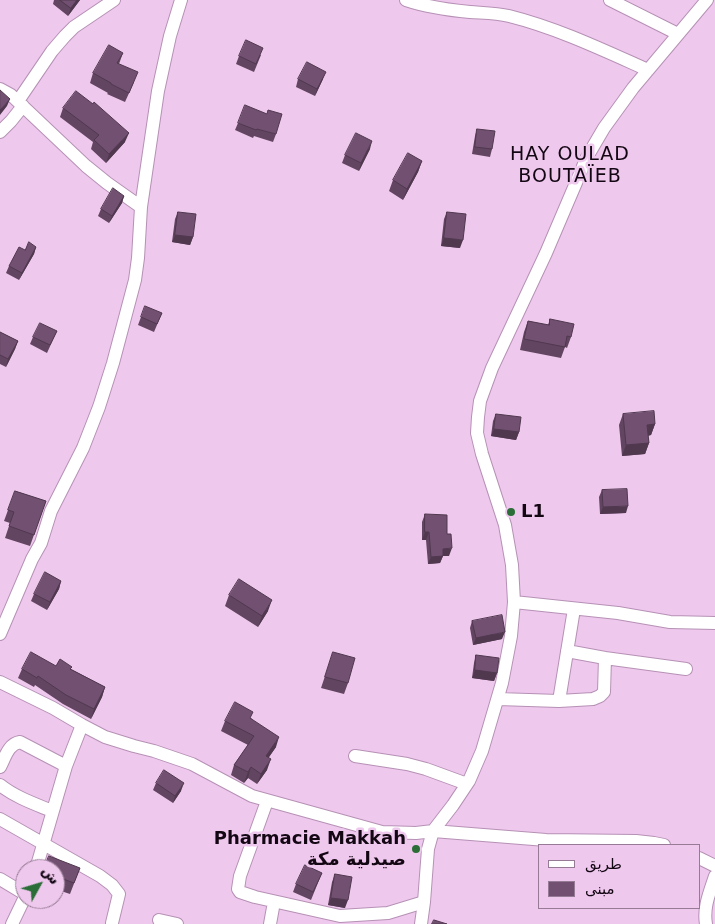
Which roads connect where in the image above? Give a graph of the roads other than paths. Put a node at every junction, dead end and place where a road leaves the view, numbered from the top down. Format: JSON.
{"nodes":[{"id":1,"x":114,"y":0,"type":"edge"},
{"id":2,"x":181,"y":0,"type":"edge"},
{"id":3,"x":406,"y":0,"type":"edge"},
{"id":4,"x":610,"y":0,"type":"edge"},
{"id":5,"x":707,"y":0,"type":"edge"},
{"id":6,"x":678,"y":34,"type":"junction"},
{"id":7,"x":648,"y":70,"type":"junction"},
{"id":8,"x":0,"y":89,"type":"edge"},
{"id":9,"x":20,"y":104,"type":"junction"},
{"id":10,"x":0,"y":132,"type":"edge"},
{"id":11,"x":141,"y":207,"type":"junction"},
{"id":12,"x":514,"y":602,"type":"junction"},
{"id":13,"x":574,"y":609,"type":"junction"},
{"id":14,"x":715,"y":623,"type":"edge"},
{"id":15,"x":0,"y":634,"type":"edge"},
{"id":16,"x":567,"y":652,"type":"junction"},
{"id":17,"x":605,"y":658,"type":"junction"},
{"id":18,"x":686,"y":669,"type":"dead end"},
{"id":19,"x":0,"y":682,"type":"edge"},
{"id":20,"x":498,"y":698,"type":"junction"},
{"id":21,"x":559,"y":701,"type":"junction"},
{"id":22,"x":82,"y":725,"type":"junction"},
{"id":23,"x":355,"y":756,"type":"dead end"},
{"id":24,"x":66,"y":766,"type":"junction"},
{"id":25,"x":0,"y":767,"type":"edge"},
{"id":26,"x":467,"y":784,"type":"junction"},
{"id":27,"x":0,"y":785,"type":"edge"},
{"id":28,"x":267,"y":801,"type":"junction"},
{"id":29,"x":52,"y":811,"type":"junction"},
{"id":30,"x":0,"y":819,"type":"edge"},
{"id":31,"x":434,"y":831,"type":"junction"},
{"id":32,"x":44,"y":844,"type":"junction"},
{"id":33,"x":659,"y":844,"type":"edge"},
{"id":34,"x":700,"y":858,"type":"edge"},
{"id":35,"x":39,"y":859,"type":"edge"},
{"id":36,"x":715,"y":866,"type":"edge"},
{"id":37,"x":715,"y":876,"type":"edge"},
{"id":38,"x":0,"y":879,"type":"edge"},
{"id":39,"x":15,"y":889,"type":"edge"},
{"id":40,"x":274,"y":902,"type":"junction"},
{"id":41,"x":424,"y":902,"type":"junction"},
{"id":42,"x":19,"y":909,"type":"edge"},
{"id":43,"x":159,"y":920,"type":"dead end"},
{"id":44,"x":112,"y":923,"type":"edge"},
{"id":45,"x":12,"y":924,"type":"edge"},
{"id":46,"x":176,"y":924,"type":"edge"},
{"id":47,"x":270,"y":924,"type":"edge"},
{"id":48,"x":421,"y":924,"type":"edge"},
{"id":49,"x":706,"y":924,"type":"edge"}],
"edges":[{"from":1,"to":9,"type":"street"},
{"from":2,"to":11,"type":"street"},
{"from":3,"to":7,"type":"street"},
{"from":4,"to":6,"type":"street"},
{"from":5,"to":6,"type":"street"},
{"from":6,"to":7,"type":"street"},
{"from":7,"to":12,"type":"street"},
{"from":8,"to":9,"type":"street"},
{"from":9,"to":10,"type":"street"},
{"from":9,"to":11,"type":"street"},
{"from":11,"to":15,"type":"street"},
{"from":12,"to":13,"type":"street"},
{"from":12,"to":20,"type":"street"},
{"from":13,"to":14,"type":"street"},
{"from":13,"to":16,"type":"street"},
{"from":16,"to":17,"type":"street"},
{"from":16,"to":21,"type":"street"},
{"from":17,"to":18,"type":"street"},
{"from":17,"to":21,"type":"street"},
{"from":19,"to":22,"type":"street"},
{"from":20,"to":21,"type":"street"},
{"from":20,"to":26,"type":"street"},
{"from":22,"to":24,"type":"street"},
{"from":22,"to":28,"type":"street"},
{"from":23,"to":26,"type":"street"},
{"from":24,"to":25,"type":"street"},
{"from":24,"to":29,"type":"street"},
{"from":26,"to":31,"type":"street"},
{"from":27,"to":29,"type":"street"},
{"from":28,"to":31,"type":"street"},
{"from":28,"to":40,"type":"street"},
{"from":29,"to":32,"type":"street"},
{"from":30,"to":32,"type":"street"},
{"from":31,"to":33,"type":"street"},
{"from":31,"to":41,"type":"street"},
{"from":32,"to":35,"type":"street"},
{"from":32,"to":44,"type":"street"},
{"from":34,"to":36,"type":"street"},
{"from":37,"to":49,"type":"street"},
{"from":38,"to":39,"type":"street"},
{"from":40,"to":41,"type":"street"},
{"from":40,"to":47,"type":"street"},
{"from":41,"to":48,"type":"street"},
{"from":42,"to":45,"type":"street"},
{"from":43,"to":46,"type":"street"}]}
